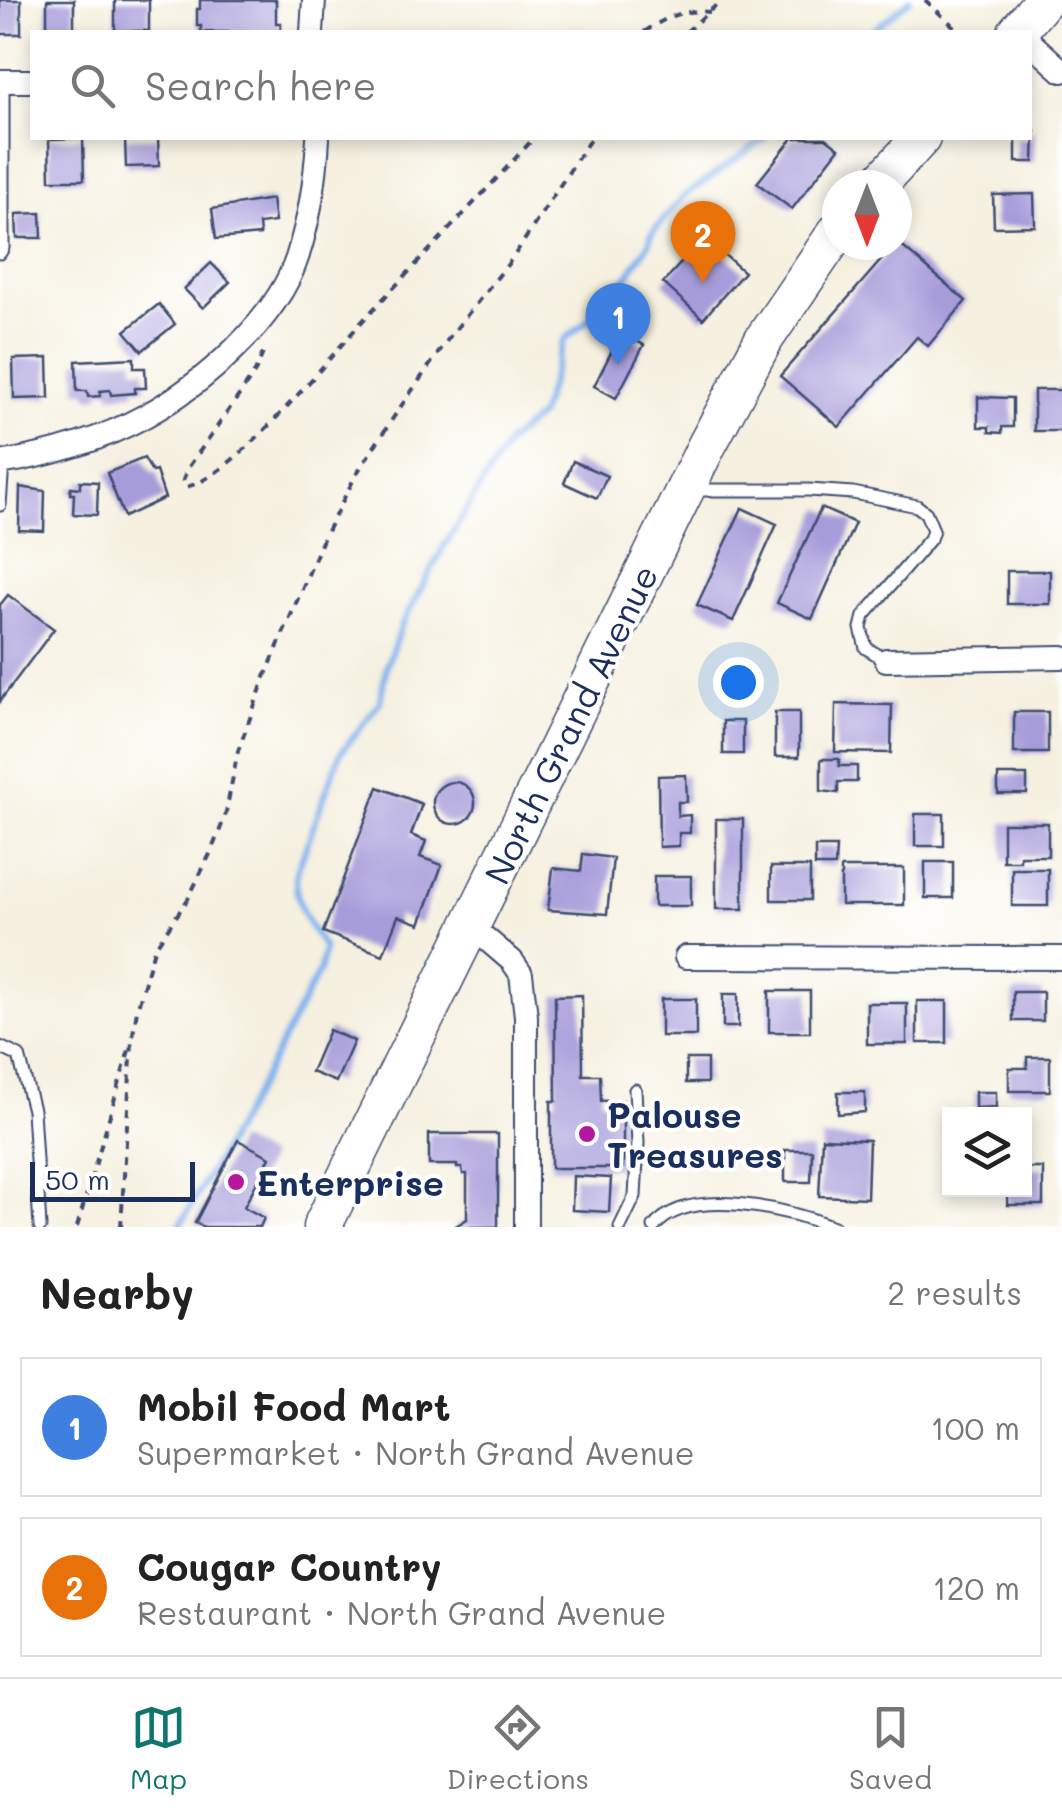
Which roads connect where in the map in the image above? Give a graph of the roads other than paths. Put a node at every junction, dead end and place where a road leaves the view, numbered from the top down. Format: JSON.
{"nodes":[{"id":1,"x":314,"y":0,"type":"edge"},
{"id":2,"x":1044,"y":0,"type":"edge"},
{"id":3,"x":312,"y":30,"type":"edge"},
{"id":4,"x":1020,"y":30,"type":"edge"},
{"id":5,"x":1032,"y":44,"type":"edge"},
{"id":6,"x":1062,"y":71,"type":"edge"},
{"id":7,"x":2,"y":81,"type":"edge"},
{"id":8,"x":30,"y":81,"type":"edge"},
{"id":9,"x":318,"y":140,"type":"edge"},
{"id":10,"x":919,"y":140,"type":"edge"},
{"id":11,"x":892,"y":170,"type":"edge"},
{"id":12,"x":0,"y":253,"type":"edge"},
{"id":13,"x":822,"y":254,"type":"edge"},
{"id":14,"x":2,"y":463,"type":"edge"},
{"id":15,"x":685,"y":490,"type":"junction"},
{"id":16,"x":0,"y":506,"type":"edge"},
{"id":17,"x":1062,"y":656,"type":"edge"},
{"id":18,"x":886,"y":660,"type":"joint"},
{"id":19,"x":471,"y":926,"type":"junction"},
{"id":20,"x":686,"y":958,"type":"dead end"},
{"id":21,"x":1062,"y":958,"type":"edge"},
{"id":22,"x":0,"y":1046,"type":"edge"},
{"id":23,"x":635,"y":1090,"type":"dead end"},
{"id":24,"x":40,"y":1227,"type":"edge"},
{"id":25,"x":322,"y":1227,"type":"edge"},
{"id":26,"x":526,"y":1227,"type":"edge"},
{"id":27,"x":620,"y":1227,"type":"edge"},
{"id":28,"x":654,"y":1227,"type":"edge"},
{"id":29,"x":834,"y":1227,"type":"edge"}],
"edges":[{"from":1,"to":3,"type":"street"},
{"from":2,"to":4,"type":"main road"},
{"from":5,"to":6,"type":"street"},
{"from":7,"to":8,"type":"street"},
{"from":7,"to":12,"type":"lane"},
{"from":9,"to":14,"type":"street"},
{"from":10,"to":11,"type":"main road"},
{"from":13,"to":15,"type":"main road","name":"North Grand Avenue"},
{"from":14,"to":16,"type":"lane"},
{"from":15,"to":18,"type":"lane"},
{"from":15,"to":19,"type":"main road","name":"North Grand Avenue"},
{"from":17,"to":18,"type":"street"},
{"from":19,"to":25,"type":"main road","name":"North Grand Avenue"},
{"from":19,"to":26,"type":"street"},
{"from":20,"to":21,"type":"street"},
{"from":22,"to":24,"type":"lane"},
{"from":23,"to":27,"type":"lane"},
{"from":28,"to":29,"type":"lane"}]}
